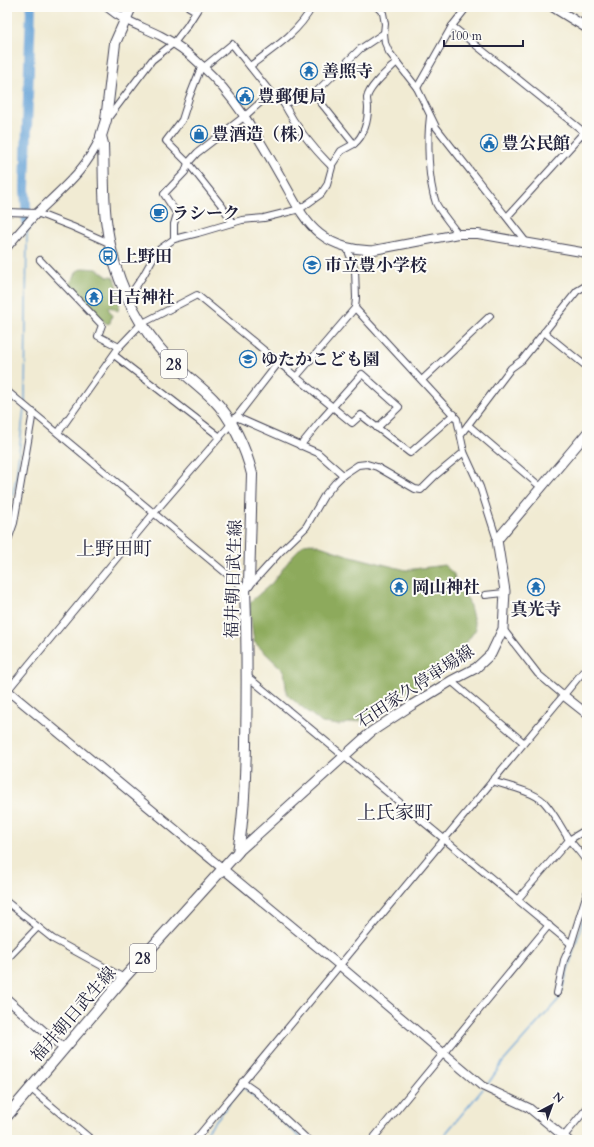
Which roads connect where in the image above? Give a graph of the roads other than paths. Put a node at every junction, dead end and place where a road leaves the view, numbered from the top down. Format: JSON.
{"nodes":[{"id":1,"x":107,"y":7,"type":"edge"},
{"id":2,"x":131,"y":7,"type":"edge"},
{"id":3,"x":189,"y":7,"type":"edge"},
{"id":4,"x":312,"y":7,"type":"edge"},
{"id":5,"x":377,"y":7,"type":"edge"},
{"id":6,"x":467,"y":7,"type":"edge"},
{"id":7,"x":553,"y":7,"type":"edge"},
{"id":8,"x":197,"y":9,"type":"edge"},
{"id":9,"x":125,"y":20,"type":"junction"},
{"id":10,"x":452,"y":26,"type":"junction"},
{"id":11,"x":587,"y":28,"type":"edge"},
{"id":12,"x":384,"y":33,"type":"junction"},
{"id":13,"x":174,"y":43,"type":"junction"},
{"id":14,"x":397,"y":62,"type":"junction"},
{"id":15,"x":203,"y":66,"type":"junction"},
{"id":16,"x":250,"y":66,"type":"junction"},
{"id":17,"x":416,"y":88,"type":"junction"},
{"id":18,"x":271,"y":93,"type":"junction"},
{"id":19,"x":314,"y":94,"type":"junction"},
{"id":20,"x":284,"y":104,"type":"junction"},
{"id":21,"x":430,"y":115,"type":"junction"},
{"id":22,"x":245,"y":116,"type":"junction"},
{"id":23,"x":106,"y":120,"type":"junction"},
{"id":24,"x":586,"y":130,"type":"edge"},
{"id":25,"x":101,"y":136,"type":"junction"},
{"id":26,"x":354,"y":144,"type":"junction"},
{"id":27,"x":188,"y":163,"type":"junction"},
{"id":28,"x":331,"y":166,"type":"junction"},
{"id":29,"x":300,"y":209,"type":"junction"},
{"id":30,"x":7,"y":212,"type":"edge"},
{"id":31,"x":37,"y":213,"type":"junction"},
{"id":32,"x":507,"y":217,"type":"junction"},
{"id":33,"x":232,"y":223,"type":"junction"},
{"id":34,"x":458,"y":234,"type":"junction"},
{"id":35,"x":174,"y":239,"type":"junction"},
{"id":36,"x":526,"y":242,"type":"junction"},
{"id":37,"x":109,"y":243,"type":"junction"},
{"id":38,"x":7,"y":247,"type":"edge"},
{"id":39,"x":347,"y":248,"type":"junction"},
{"id":40,"x":587,"y":253,"type":"edge"},
{"id":41,"x":40,"y":260,"type":"dead end"},
{"id":42,"x":587,"y":285,"type":"edge"},
{"id":43,"x":128,"y":298,"type":"junction"},
{"id":44,"x":355,"y":308,"type":"junction"},
{"id":45,"x":490,"y":316,"type":"dead end"},
{"id":46,"x":141,"y":324,"type":"junction"},
{"id":47,"x":544,"y":332,"type":"junction"},
{"id":48,"x":119,"y":347,"type":"junction"},
{"id":49,"x":114,"y":355,"type":"junction"},
{"id":50,"x":279,"y":362,"type":"junction"},
{"id":51,"x":587,"y":367,"type":"edge"},
{"id":52,"x":296,"y":377,"type":"junction"},
{"id":53,"x":422,"y":380,"type":"junction"},
{"id":54,"x":7,"y":391,"type":"edge"},
{"id":55,"x":333,"y":407,"type":"junction"},
{"id":56,"x":30,"y":410,"type":"junction"},
{"id":57,"x":454,"y":414,"type":"junction"},
{"id":58,"x":233,"y":420,"type":"junction"},
{"id":59,"x":468,"y":425,"type":"junction"},
{"id":60,"x":377,"y":428,"type":"junction"},
{"id":61,"x":58,"y":433,"type":"junction"},
{"id":62,"x":587,"y":433,"type":"edge"},
{"id":63,"x":461,"y":434,"type":"junction"},
{"id":64,"x":220,"y":437,"type":"junction"},
{"id":65,"x":300,"y":446,"type":"junction"},
{"id":66,"x":464,"y":452,"type":"junction"},
{"id":67,"x":343,"y":475,"type":"junction"},
{"id":68,"x":542,"y":488,"type":"junction"},
{"id":69,"x":154,"y":513,"type":"junction"},
{"id":70,"x":497,"y":540,"type":"junction"},
{"id":71,"x":7,"y":543,"type":"edge"},
{"id":72,"x":247,"y":587,"type":"junction"},
{"id":73,"x":504,"y":593,"type":"junction"},
{"id":74,"x":485,"y":595,"type":"dead end"},
{"id":75,"x":503,"y":629,"type":"junction"},
{"id":76,"x":587,"y":667,"type":"edge"},
{"id":77,"x":248,"y":677,"type":"junction"},
{"id":78,"x":451,"y":681,"type":"junction"},
{"id":79,"x":7,"y":690,"type":"edge"},
{"id":80,"x":563,"y":695,"type":"junction"},
{"id":81,"x":587,"y":714,"type":"edge"},
{"id":82,"x":523,"y":742,"type":"junction"},
{"id":83,"x":344,"y":755,"type":"junction"},
{"id":84,"x":492,"y":780,"type":"junction"},
{"id":85,"x":587,"y":829,"type":"edge"},
{"id":86,"x":444,"y":838,"type":"junction"},
{"id":87,"x":569,"y":840,"type":"junction"},
{"id":88,"x":238,"y":852,"type":"junction"},
{"id":89,"x":587,"y":863,"type":"edge"},
{"id":90,"x":224,"y":868,"type":"junction"},
{"id":91,"x":587,"y":893,"type":"edge"},
{"id":92,"x":518,"y":899,"type":"junction"},
{"id":93,"x":7,"y":902,"type":"edge"},
{"id":94,"x":549,"y":925,"type":"junction"},
{"id":95,"x":38,"y":927,"type":"junction"},
{"id":96,"x":571,"y":944,"type":"junction"},
{"id":97,"x":7,"y":959,"type":"edge"},
{"id":98,"x":339,"y":965,"type":"junction"},
{"id":99,"x":124,"y":978,"type":"junction"},
{"id":100,"x":556,"y":993,"type":"dead end"},
{"id":101,"x":7,"y":999,"type":"edge"},
{"id":102,"x":63,"y":1048,"type":"junction"},
{"id":103,"x":444,"y":1052,"type":"junction"},
{"id":104,"x":242,"y":1082,"type":"junction"},
{"id":105,"x":30,"y":1088,"type":"junction"},
{"id":106,"x":587,"y":1108,"type":"edge"},
{"id":107,"x":7,"y":1116,"type":"edge"},
{"id":108,"x":564,"y":1139,"type":"edge"},
{"id":109,"x":92,"y":1140,"type":"edge"},
{"id":110,"x":195,"y":1140,"type":"edge"},
{"id":111,"x":308,"y":1140,"type":"edge"},
{"id":112,"x":372,"y":1140,"type":"edge"}],
"edges":[{"from":1,"to":9,"type":"street"},
{"from":2,"to":9,"type":"main road","name":"福井朝日武生線","number":"28"},
{"from":3,"to":8,"type":"street"},
{"from":4,"to":16,"type":"street"},
{"from":5,"to":12,"type":"street"},
{"from":6,"to":10,"type":"street"},
{"from":7,"to":11,"type":"main road"},
{"from":8,"to":13,"type":"street"},
{"from":9,"to":13,"type":"street"},
{"from":9,"to":23,"type":"main road","name":"福井朝日武生線","number":"28"},
{"from":10,"to":17,"type":"street"},
{"from":10,"to":24,"type":"street"},
{"from":12,"to":14,"type":"street"},
{"from":12,"to":19,"type":"street"},
{"from":13,"to":15,"type":"street"},
{"from":13,"to":23,"type":"street"},
{"from":14,"to":17,"type":"street"},
{"from":14,"to":26,"type":"street"},
{"from":15,"to":16,"type":"street"},
{"from":15,"to":22,"type":"street"},
{"from":15,"to":27,"type":"street"},
{"from":16,"to":18,"type":"street"},
{"from":17,"to":21,"type":"street"},
{"from":18,"to":20,"type":"street"},
{"from":18,"to":22,"type":"street"},
{"from":19,"to":20,"type":"street"},
{"from":19,"to":26,"type":"street"},
{"from":20,"to":28,"type":"street"},
{"from":21,"to":32,"type":"street"},
{"from":21,"to":34,"type":"street"},
{"from":22,"to":27,"type":"street"},
{"from":22,"to":29,"type":"street"},
{"from":23,"to":25,"type":"main road","name":"福井朝日武生線","number":"28"},
{"from":24,"to":32,"type":"street"},
{"from":25,"to":31,"type":"street"},
{"from":25,"to":37,"type":"main road","name":"福井朝日武生線","number":"28"},
{"from":26,"to":28,"type":"street"},
{"from":27,"to":33,"type":"street"},
{"from":27,"to":35,"type":"street"},
{"from":28,"to":29,"type":"street"},
{"from":29,"to":33,"type":"street"},
{"from":29,"to":39,"type":"street"},
{"from":30,"to":31,"type":"street"},
{"from":31,"to":37,"type":"street"},
{"from":31,"to":38,"type":"street"},
{"from":32,"to":36,"type":"street"},
{"from":33,"to":35,"type":"street"},
{"from":34,"to":36,"type":"street"},
{"from":34,"to":39,"type":"street"},
{"from":35,"to":43,"type":"street"},
{"from":36,"to":40,"type":"street"},
{"from":37,"to":43,"type":"main road","name":"福井朝日武生線","number":"28"},
{"from":39,"to":44,"type":"street"},
{"from":41,"to":48,"type":"street"},
{"from":42,"to":47,"type":"street"},
{"from":43,"to":46,"type":"main road","name":"福井朝日武生線","number":"28"},
{"from":44,"to":52,"type":"street"},
{"from":44,"to":53,"type":"street"},
{"from":45,"to":53,"type":"street"},
{"from":46,"to":48,"type":"street"},
{"from":46,"to":50,"type":"street"},
{"from":46,"to":58,"type":"main road","name":"福井朝日武生線","number":"28"},
{"from":47,"to":51,"type":"street"},
{"from":47,"to":59,"type":"street"},
{"from":48,"to":49,"type":"street"},
{"from":49,"to":61,"type":"street"},
{"from":49,"to":64,"type":"street"},
{"from":50,"to":52,"type":"street"},
{"from":50,"to":58,"type":"street"},
{"from":52,"to":55,"type":"street"},
{"from":53,"to":57,"type":"street"},
{"from":54,"to":56,"type":"street"},
{"from":55,"to":60,"type":"street"},
{"from":55,"to":60,"type":"street"},
{"from":55,"to":65,"type":"street"},
{"from":56,"to":61,"type":"street"},
{"from":56,"to":71,"type":"street"},
{"from":57,"to":60,"type":"street"},
{"from":57,"to":63,"type":"street"},
{"from":58,"to":64,"type":"street"},
{"from":58,"to":65,"type":"street"},
{"from":58,"to":72,"type":"main road","name":"福井朝日武生線","number":"28"},
{"from":59,"to":63,"type":"street"},
{"from":59,"to":68,"type":"street"},
{"from":61,"to":69,"type":"street"},
{"from":62,"to":68,"type":"main road"},
{"from":63,"to":66,"type":"street"},
{"from":64,"to":69,"type":"street"},
{"from":65,"to":67,"type":"street"},
{"from":66,"to":67,"type":"street"},
{"from":66,"to":70,"type":"street"},
{"from":67,"to":72,"type":"street"},
{"from":68,"to":70,"type":"main road"},
{"from":69,"to":72,"type":"street"},
{"from":69,"to":79,"type":"street"},
{"from":70,"to":73,"type":"main road","name":"石田家久停車場線"},
{"from":72,"to":77,"type":"main road","name":"福井朝日武生線","number":"28"},
{"from":73,"to":74,"type":"street"},
{"from":73,"to":75,"type":"main road","name":"石田家久停車場線"},
{"from":75,"to":78,"type":"main road","name":"石田家久停車場線"},
{"from":75,"to":80,"type":"street"},
{"from":76,"to":80,"type":"street"},
{"from":77,"to":83,"type":"street"},
{"from":77,"to":88,"type":"main road","name":"福井朝日武生線","number":"28"},
{"from":78,"to":82,"type":"street"},
{"from":78,"to":83,"type":"main road","name":"石田家久停車場線"},
{"from":79,"to":90,"type":"street"},
{"from":80,"to":81,"type":"street"},
{"from":80,"to":82,"type":"street"},
{"from":82,"to":84,"type":"street"},
{"from":83,"to":86,"type":"street"},
{"from":83,"to":88,"type":"main road","name":"石田家久停車場線"},
{"from":84,"to":86,"type":"street"},
{"from":84,"to":87,"type":"street"},
{"from":85,"to":87,"type":"street"},
{"from":86,"to":92,"type":"street"},
{"from":86,"to":98,"type":"street"},
{"from":87,"to":89,"type":"street"},
{"from":87,"to":92,"type":"street"},
{"from":88,"to":90,"type":"main road","name":"福井朝日武生線","number":"28"},
{"from":90,"to":98,"type":"street"},
{"from":90,"to":99,"type":"main road","name":"福井朝日武生線","number":"28"},
{"from":91,"to":96,"type":"street"},
{"from":92,"to":94,"type":"street"},
{"from":93,"to":95,"type":"street"},
{"from":94,"to":96,"type":"street"},
{"from":94,"to":103,"type":"street"},
{"from":95,"to":97,"type":"street"},
{"from":95,"to":99,"type":"street"},
{"from":96,"to":100,"type":"street"},
{"from":98,"to":103,"type":"street"},
{"from":98,"to":104,"type":"street"},
{"from":99,"to":102,"type":"main road","name":"福井朝日武生線","number":"28"},
{"from":101,"to":102,"type":"street"},
{"from":102,"to":105,"type":"main road","name":"福井朝日武生線","number":"28"},
{"from":103,"to":108,"type":"street"},
{"from":103,"to":112,"type":"street"},
{"from":104,"to":110,"type":"street"},
{"from":104,"to":111,"type":"street"},
{"from":105,"to":107,"type":"main road","name":"福井朝日武生線","number":"28"},
{"from":105,"to":109,"type":"street"},
{"from":106,"to":108,"type":"street"}]}
